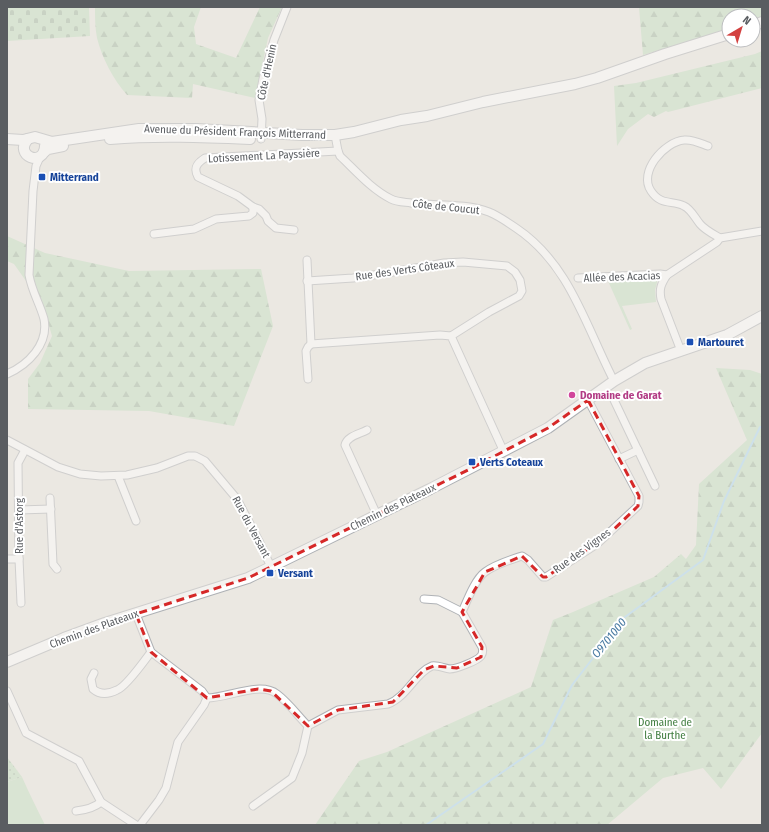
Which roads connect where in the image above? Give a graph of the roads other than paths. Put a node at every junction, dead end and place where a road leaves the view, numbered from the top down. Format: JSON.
{"nodes":[{"id":1,"x":287,"y":7,"type":"edge"},
{"id":2,"x":721,"y":36,"type":"edge"},
{"id":3,"x":261,"y":136,"type":"junction"},
{"id":4,"x":335,"y":137,"type":"junction"},
{"id":5,"x":7,"y":139,"type":"edge"},
{"id":6,"x":28,"y":139,"type":"junction"},
{"id":7,"x":42,"y":139,"type":"junction"},
{"id":8,"x":7,"y":145,"type":"edge"},
{"id":9,"x":708,"y":146,"type":"dead end"},
{"id":10,"x":338,"y":151,"type":"junction"},
{"id":11,"x":26,"y":154,"type":"junction"},
{"id":12,"x":42,"y":155,"type":"junction"},
{"id":13,"x":33,"y":190,"type":"junction"},
{"id":14,"x":253,"y":207,"type":"junction"},
{"id":15,"x":294,"y":230,"type":"dead end"},
{"id":16,"x":762,"y":230,"type":"edge"},
{"id":17,"x":154,"y":234,"type":"dead end"},
{"id":18,"x":720,"y":238,"type":"junction"},
{"id":19,"x":307,"y":260,"type":"dead end"},
{"id":20,"x":667,"y":276,"type":"junction"},
{"id":21,"x":578,"y":278,"type":"dead end"},
{"id":22,"x":307,"y":282,"type":"junction"},
{"id":23,"x":762,"y":316,"type":"edge"},
{"id":24,"x":451,"y":336,"type":"junction"},
{"id":25,"x":312,"y":344,"type":"junction"},
{"id":26,"x":681,"y":351,"type":"junction"},
{"id":27,"x":7,"y":374,"type":"edge"},
{"id":28,"x":308,"y":378,"type":"dead end"},
{"id":29,"x":614,"y":382,"type":"junction"},
{"id":30,"x":588,"y":400,"type":"junction"},
{"id":31,"x":614,"y":400,"type":"dead end"},
{"id":32,"x":367,"y":430,"type":"dead end"},
{"id":33,"x":7,"y":440,"type":"edge"},
{"id":34,"x":25,"y":450,"type":"junction"},
{"id":35,"x":503,"y":450,"type":"junction"},
{"id":36,"x":638,"y":450,"type":"junction"},
{"id":37,"x":619,"y":459,"type":"junction"},
{"id":38,"x":118,"y":476,"type":"junction"},
{"id":39,"x":655,"y":486,"type":"dead end"},
{"id":40,"x":50,"y":498,"type":"dead end"},
{"id":41,"x":50,"y":509,"type":"junction"},
{"id":42,"x":18,"y":510,"type":"junction"},
{"id":43,"x":377,"y":515,"type":"junction"},
{"id":44,"x":136,"y":521,"type":"dead end"},
{"id":45,"x":7,"y":559,"type":"edge"},
{"id":46,"x":19,"y":559,"type":"junction"},
{"id":47,"x":271,"y":566,"type":"junction"},
{"id":48,"x":57,"y":569,"type":"dead end"},
{"id":49,"x":424,"y":599,"type":"dead end"},
{"id":50,"x":21,"y":603,"type":"dead end"},
{"id":51,"x":462,"y":612,"type":"junction"},
{"id":52,"x":136,"y":614,"type":"junction"},
{"id":53,"x":151,"y":652,"type":"junction"},
{"id":54,"x":7,"y":662,"type":"edge"},
{"id":55,"x":94,"y":673,"type":"dead end"},
{"id":56,"x":7,"y":691,"type":"edge"},
{"id":57,"x":207,"y":698,"type":"junction"},
{"id":58,"x":308,"y":726,"type":"junction"},
{"id":59,"x":101,"y":802,"type":"junction"},
{"id":60,"x":253,"y":806,"type":"dead end"},
{"id":61,"x":76,"y":811,"type":"dead end"},
{"id":62,"x":136,"y":825,"type":"edge"},
{"id":63,"x":140,"y":825,"type":"edge"}],
"edges":[{"from":1,"to":3,"type":"street","name":"Côte d'Henin"},
{"from":2,"to":4,"type":"street","name":"Avenue du Président François Mitterrand"},
{"from":3,"to":4,"type":"street","name":"Avenue du Président François Mitterrand"},
{"from":3,"to":7,"type":"street","name":"Avenue du Président François Mitterrand"},
{"from":3,"to":12,"type":"street","name":"Avenue du Président François Mitterrand"},
{"from":4,"to":10,"type":"street","name":"Côte de Coucut"},
{"from":5,"to":6,"type":"street"},
{"from":6,"to":7,"type":"street"},
{"from":6,"to":11,"type":"street"},
{"from":7,"to":12,"type":"street"},
{"from":8,"to":11,"type":"street"},
{"from":9,"to":18,"type":"street"},
{"from":10,"to":14,"type":"street","name":"Lotissement La Payssière"},
{"from":10,"to":29,"type":"street","name":"Côte de Coucut"},
{"from":11,"to":12,"type":"street"},
{"from":11,"to":13,"type":"street"},
{"from":12,"to":13,"type":"street"},
{"from":13,"to":27,"type":"street"},
{"from":14,"to":15,"type":"street","name":"Lotissement La Payssière"},
{"from":14,"to":17,"type":"street"},
{"from":16,"to":18,"type":"street"},
{"from":18,"to":20,"type":"street"},
{"from":19,"to":22,"type":"street"},
{"from":20,"to":21,"type":"street","name":"Allée des Acacias"},
{"from":20,"to":26,"type":"street"},
{"from":22,"to":24,"type":"street","name":"Rue des Verts Côteaux"},
{"from":22,"to":25,"type":"street"},
{"from":23,"to":26,"type":"street","name":"Chemin des Plateaux"},
{"from":24,"to":25,"type":"street"},
{"from":24,"to":35,"type":"street"},
{"from":25,"to":28,"type":"street"},
{"from":26,"to":29,"type":"street","name":"Chemin des Plateaux"},
{"from":29,"to":30,"type":"street","name":"Chemin des Plateaux"},
{"from":30,"to":35,"type":"street","name":"Chemin des Plateaux"},
{"from":30,"to":37,"type":"street","name":"Rue des Vignes"},
{"from":31,"to":36,"type":"street"},
{"from":32,"to":43,"type":"street"},
{"from":33,"to":34,"type":"street"},
{"from":34,"to":38,"type":"street"},
{"from":34,"to":42,"type":"street","name":"Rue d'Astorg"},
{"from":35,"to":43,"type":"street","name":"Chemin des Plateaux"},
{"from":36,"to":37,"type":"street"},
{"from":36,"to":39,"type":"street"},
{"from":37,"to":51,"type":"street","name":"Rue des Vignes"},
{"from":38,"to":44,"type":"street"},
{"from":38,"to":47,"type":"street","name":"Rue du Versant"},
{"from":40,"to":41,"type":"street"},
{"from":41,"to":42,"type":"street"},
{"from":41,"to":48,"type":"street"},
{"from":42,"to":46,"type":"street","name":"Rue d'Astorg"},
{"from":43,"to":47,"type":"street","name":"Chemin des Plateaux"},
{"from":45,"to":46,"type":"street"},
{"from":46,"to":50,"type":"street","name":"Rue d'Astorg"},
{"from":47,"to":52,"type":"street","name":"Chemin des Plateaux"},
{"from":49,"to":51,"type":"street"},
{"from":51,"to":58,"type":"street"},
{"from":52,"to":53,"type":"street"},
{"from":52,"to":54,"type":"street","name":"Chemin des Plateaux"},
{"from":53,"to":55,"type":"street"},
{"from":53,"to":57,"type":"street"},
{"from":56,"to":59,"type":"street"},
{"from":57,"to":58,"type":"street"},
{"from":57,"to":63,"type":"street"},
{"from":58,"to":60,"type":"street"},
{"from":59,"to":61,"type":"street"},
{"from":59,"to":62,"type":"street"}]}
